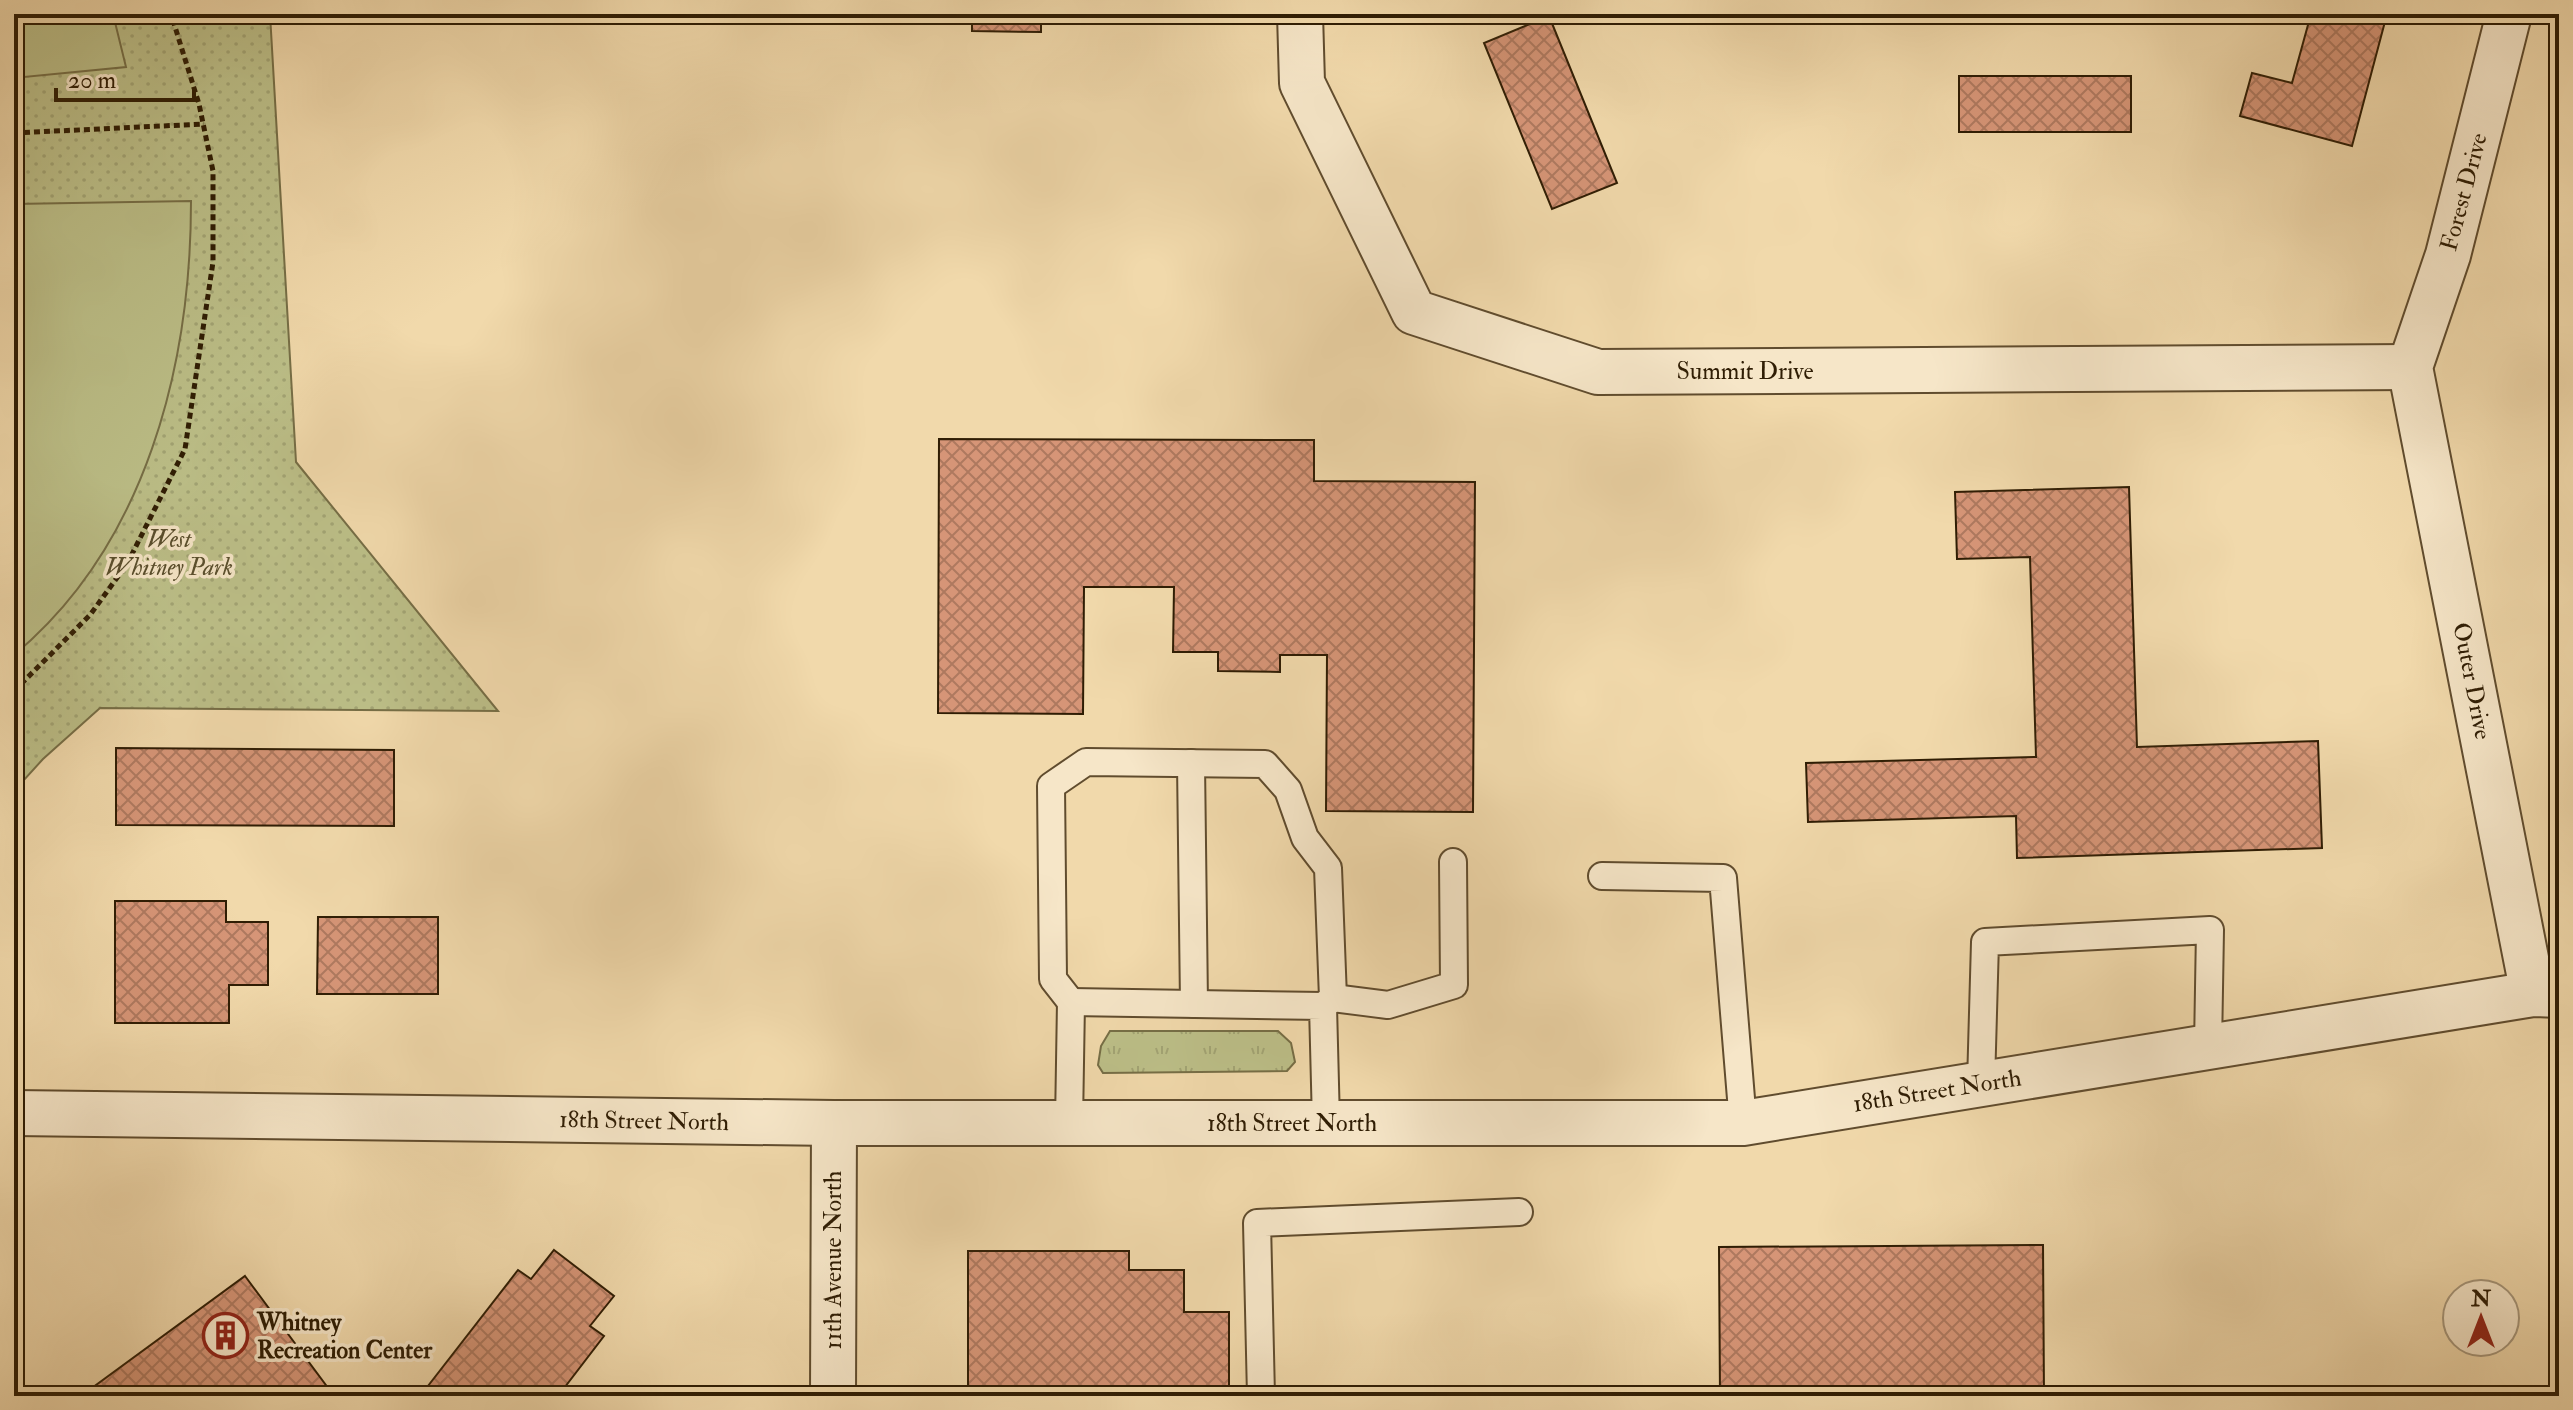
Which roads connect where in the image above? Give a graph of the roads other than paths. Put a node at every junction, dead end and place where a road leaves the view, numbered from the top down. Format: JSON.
{"nodes":[{"id":1,"x":1300,"y":14,"type":"edge"},
{"id":2,"x":2509,"y":14,"type":"edge"},
{"id":3,"x":2410,"y":367,"type":"junction"},
{"id":4,"x":1191,"y":763,"type":"junction"},
{"id":5,"x":1453,"y":862,"type":"dead end"},
{"id":6,"x":1602,"y":876,"type":"dead end"},
{"id":7,"x":2546,"y":995,"type":"edge"},
{"id":8,"x":1071,"y":1002,"type":"junction"},
{"id":9,"x":1328,"y":1002,"type":"junction"},
{"id":10,"x":1194,"y":1004,"type":"junction"},
{"id":11,"x":2208,"y":1047,"type":"junction"},
{"id":12,"x":1981,"y":1084,"type":"junction"},
{"id":13,"x":14,"y":1113,"type":"edge"},
{"id":14,"x":834,"y":1123,"type":"junction"},
{"id":15,"x":1069,"y":1123,"type":"junction"},
{"id":16,"x":1326,"y":1123,"type":"junction"},
{"id":17,"x":1743,"y":1123,"type":"junction"},
{"id":18,"x":1519,"y":1212,"type":"dead end"},
{"id":19,"x":833,"y":1396,"type":"edge"},
{"id":20,"x":1261,"y":1396,"type":"edge"}],
"edges":[{"from":1,"to":3,"type":"street","name":"Summit Drive"},
{"from":2,"to":3,"type":"street","name":"Forest Drive"},
{"from":3,"to":7,"type":"street","name":"Outer Drive"},
{"from":4,"to":8,"type":"lane"},
{"from":4,"to":9,"type":"lane"},
{"from":4,"to":10,"type":"lane"},
{"from":5,"to":9,"type":"lane"},
{"from":6,"to":17,"type":"lane"},
{"from":7,"to":11,"type":"street","name":"18th Street North"},
{"from":8,"to":10,"type":"lane"},
{"from":8,"to":15,"type":"lane"},
{"from":9,"to":10,"type":"lane"},
{"from":9,"to":16,"type":"lane"},
{"from":11,"to":12,"type":"street","name":"18th Street North"},
{"from":11,"to":12,"type":"lane"},
{"from":12,"to":17,"type":"street","name":"18th Street North"},
{"from":13,"to":14,"type":"street","name":"18th Street North"},
{"from":14,"to":15,"type":"street","name":"18th Street North"},
{"from":14,"to":19,"type":"street","name":"11th Avenue North"},
{"from":15,"to":16,"type":"street","name":"18th Street North"},
{"from":16,"to":17,"type":"street","name":"18th Street North"},
{"from":18,"to":20,"type":"lane"}]}
